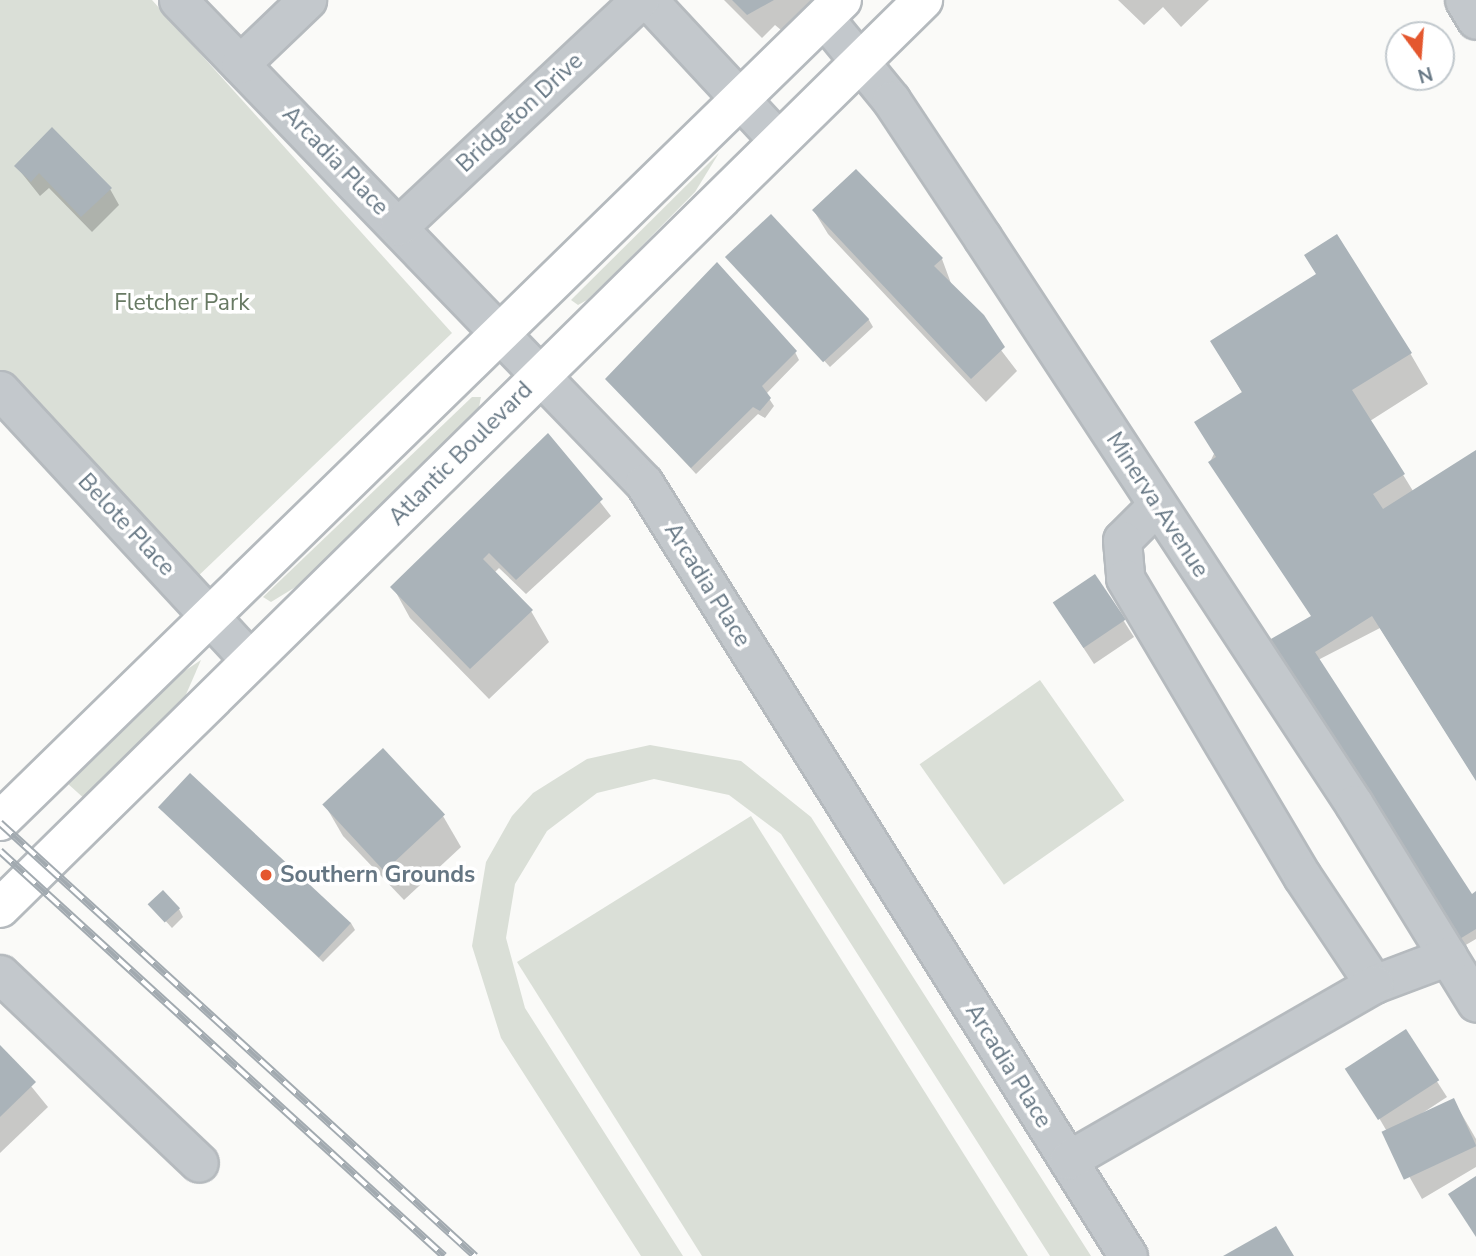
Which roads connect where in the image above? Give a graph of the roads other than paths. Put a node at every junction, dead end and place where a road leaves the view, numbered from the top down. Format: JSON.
{"nodes":[{"id":1,"x":178,"y":0,"type":"edge"},
{"id":2,"x":307,"y":0,"type":"edge"},
{"id":3,"x":640,"y":0,"type":"edge"},
{"id":4,"x":649,"y":0,"type":"edge"},
{"id":5,"x":923,"y":0,"type":"edge"},
{"id":6,"x":1464,"y":0,"type":"edge"},
{"id":7,"x":833,"y":9,"type":"edge"},
{"id":8,"x":1476,"y":20,"type":"edge"},
{"id":9,"x":861,"y":60,"type":"junction"},
{"id":10,"x":240,"y":64,"type":"junction"},
{"id":11,"x":741,"y":98,"type":"junction"},
{"id":12,"x":779,"y":141,"type":"junction"},
{"id":13,"x":399,"y":226,"type":"junction"},
{"id":14,"x":502,"y":332,"type":"junction"},
{"id":15,"x":542,"y":374,"type":"junction"},
{"id":16,"x":0,"y":390,"type":"edge"},
{"id":17,"x":1157,"y":505,"type":"junction"},
{"id":18,"x":210,"y":616,"type":"junction"},
{"id":19,"x":251,"y":661,"type":"junction"},
{"id":20,"x":0,"y":821,"type":"edge"},
{"id":21,"x":0,"y":908,"type":"edge"},
{"id":22,"x":1448,"y":956,"type":"junction"},
{"id":23,"x":0,"y":974,"type":"edge"},
{"id":24,"x":1374,"y":984,"type":"junction"},
{"id":25,"x":1476,"y":1002,"type":"edge"},
{"id":26,"x":1068,"y":1160,"type":"junction"},
{"id":27,"x":199,"y":1163,"type":"dead end"},
{"id":28,"x":1128,"y":1256,"type":"edge"}],
"edges":[{"from":1,"to":10,"type":"street","name":"Arcadia Place"},
{"from":2,"to":10,"type":"street"},
{"from":3,"to":13,"type":"street","name":"Bridgeton Drive"},
{"from":4,"to":11,"type":"street"},
{"from":5,"to":9,"type":"main road","name":"Atlantic Boulevard"},
{"from":6,"to":8,"type":"street"},
{"from":7,"to":9,"type":"street","name":"Minerva Avenue"},
{"from":7,"to":11,"type":"main road"},
{"from":9,"to":12,"type":"main road","name":"Atlantic Boulevard"},
{"from":9,"to":17,"type":"street","name":"Minerva Avenue"},
{"from":10,"to":13,"type":"street","name":"Arcadia Place"},
{"from":11,"to":12,"type":"street"},
{"from":11,"to":14,"type":"main road"},
{"from":12,"to":15,"type":"main road","name":"Atlantic Boulevard"},
{"from":13,"to":14,"type":"street","name":"Arcadia Place"},
{"from":14,"to":15,"type":"street","name":"Arcadia Place"},
{"from":14,"to":18,"type":"main road"},
{"from":15,"to":19,"type":"main road","name":"Atlantic Boulevard"},
{"from":15,"to":26,"type":"street","name":"Arcadia Place"},
{"from":16,"to":18,"type":"street","name":"Belote Place"},
{"from":17,"to":22,"type":"street","name":"Minerva Avenue"},
{"from":17,"to":24,"type":"street"},
{"from":18,"to":19,"type":"street","name":"Belote Place"},
{"from":18,"to":20,"type":"main road"},
{"from":19,"to":21,"type":"main road","name":"Atlantic Boulevard"},
{"from":22,"to":24,"type":"street"},
{"from":22,"to":25,"type":"street","name":"Minerva Avenue"},
{"from":23,"to":27,"type":"street"},
{"from":24,"to":26,"type":"street"},
{"from":26,"to":28,"type":"street","name":"Arcadia Place"}]}
